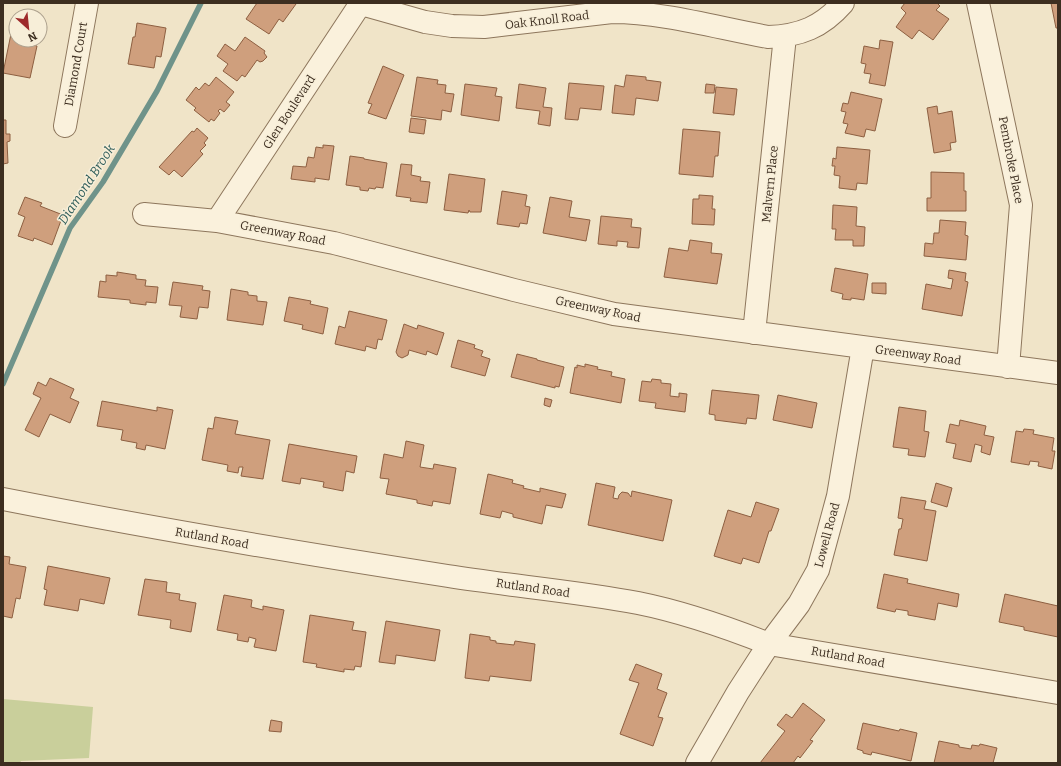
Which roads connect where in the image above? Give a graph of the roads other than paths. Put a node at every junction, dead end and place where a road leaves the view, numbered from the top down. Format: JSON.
{"nodes":[{"id":1,"x":87,"y":3,"type":"edge"},
{"id":2,"x":361,"y":3,"type":"edge"},
{"id":3,"x":843,"y":3,"type":"edge"},
{"id":4,"x":978,"y":3,"type":"edge"},
{"id":5,"x":629,"y":8,"type":"edge"},
{"id":6,"x":785,"y":36,"type":"junction"},
{"id":7,"x":65,"y":126,"type":"dead end"},
{"id":8,"x":144,"y":214,"type":"dead end"},
{"id":9,"x":217,"y":221,"type":"junction"},
{"id":10,"x":754,"y":332,"type":"junction"},
{"id":11,"x":863,"y":347,"type":"junction"},
{"id":12,"x":1008,"y":367,"type":"junction"},
{"id":13,"x":1058,"y":373,"type":"edge"},
{"id":14,"x":3,"y":499,"type":"edge"},
{"id":15,"x":769,"y":644,"type":"junction"},
{"id":16,"x":1058,"y":693,"type":"edge"},
{"id":17,"x":697,"y":763,"type":"edge"}],
"edges":[{"from":1,"to":7,"type":"street","name":"Diamond Court"},
{"from":2,"to":5,"type":"street","name":"Oak Knoll Road"},
{"from":2,"to":9,"type":"street","name":"Glen Boulevard"},
{"from":3,"to":6,"type":"street","name":"Oak Knoll Road"},
{"from":4,"to":12,"type":"street","name":"Pembroke Place"},
{"from":5,"to":6,"type":"street","name":"Oak Knoll Road"},
{"from":6,"to":10,"type":"street","name":"Malvern Place"},
{"from":8,"to":9,"type":"street","name":"Greenway Road"},
{"from":9,"to":10,"type":"street","name":"Greenway Road"},
{"from":10,"to":11,"type":"street","name":"Greenway Road"},
{"from":11,"to":12,"type":"street","name":"Greenway Road"},
{"from":11,"to":15,"type":"street","name":"Lowell Road"},
{"from":12,"to":13,"type":"street","name":"Greenway Road"},
{"from":14,"to":15,"type":"street","name":"Rutland Road"},
{"from":15,"to":16,"type":"street","name":"Rutland Road"},
{"from":15,"to":17,"type":"street","name":"Lowell Road"}]}
